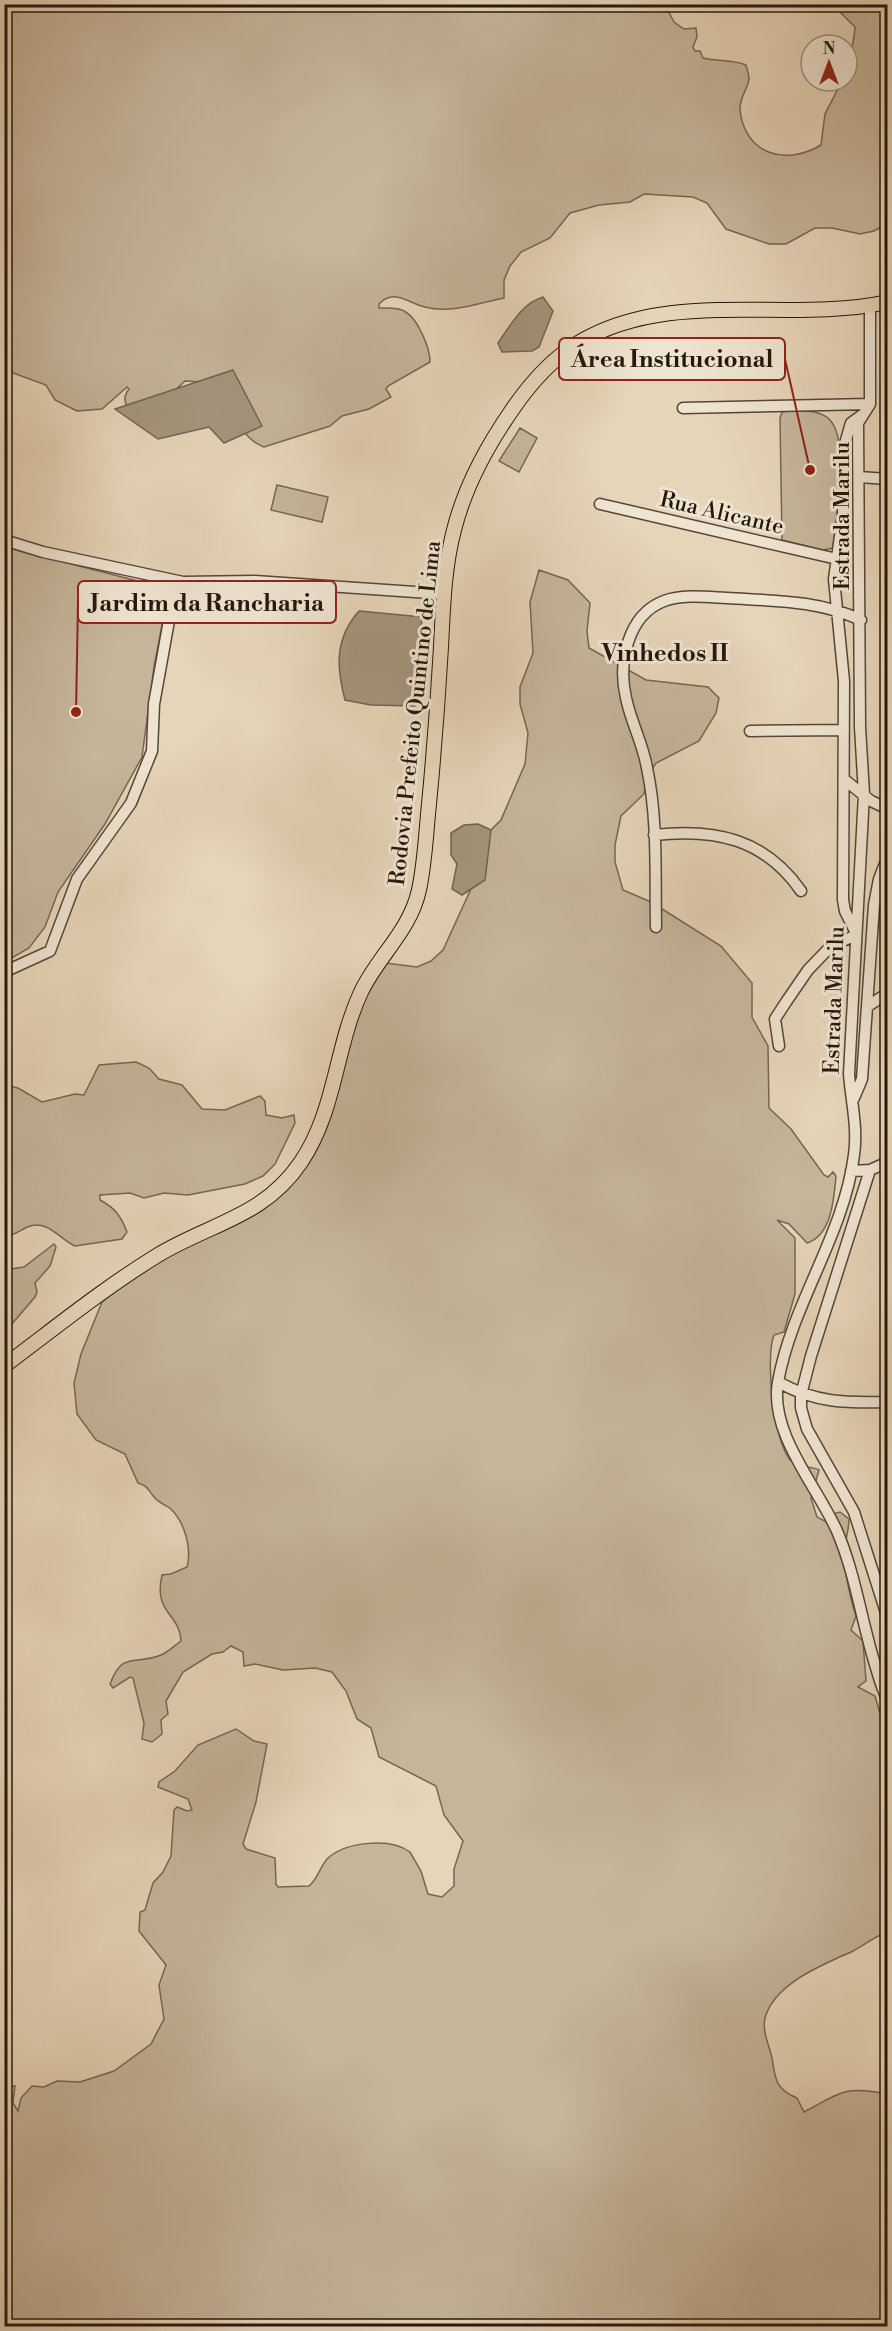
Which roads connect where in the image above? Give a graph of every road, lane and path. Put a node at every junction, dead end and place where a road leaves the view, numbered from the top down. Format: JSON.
{"nodes":[{"id":1,"x":888,"y":302,"type":"edge"},
{"id":2,"x":870,"y":306,"type":"junction"},
{"id":3,"x":683,"y":408,"type":"dead end"},
{"id":4,"x":867,"y":409,"type":"junction"},
{"id":5,"x":860,"y":477,"type":"junction"},
{"id":6,"x":888,"y":479,"type":"edge"},
{"id":7,"x":600,"y":504,"type":"dead end"},
{"id":8,"x":4,"y":540,"type":"edge"},
{"id":9,"x":837,"y":559,"type":"junction"},
{"id":10,"x":183,"y":582,"type":"junction"},
{"id":11,"x":444,"y":594,"type":"junction"},
{"id":12,"x":835,"y":608,"type":"junction"},
{"id":13,"x":861,"y":620,"type":"junction"},
{"id":14,"x":844,"y":730,"type":"junction"},
{"id":15,"x":750,"y":731,"type":"dead end"},
{"id":16,"x":845,"y":780,"type":"junction"},
{"id":17,"x":864,"y":794,"type":"junction"},
{"id":18,"x":888,"y":809,"type":"edge"},
{"id":19,"x":654,"y":835,"type":"junction"},
{"id":20,"x":888,"y":856,"type":"edge"},
{"id":21,"x":801,"y":891,"type":"dead end"},
{"id":22,"x":656,"y":927,"type":"dead end"},
{"id":23,"x":855,"y":933,"type":"junction"},
{"id":24,"x":4,"y":972,"type":"edge"},
{"id":25,"x":888,"y":993,"type":"edge"},
{"id":26,"x":868,"y":1006,"type":"junction"},
{"id":27,"x":779,"y":1047,"type":"dead end"},
{"id":28,"x":854,"y":1098,"type":"junction"},
{"id":29,"x":888,"y":1162,"type":"edge"},
{"id":30,"x":870,"y":1170,"type":"junction"},
{"id":31,"x":851,"y":1171,"type":"junction"},
{"id":32,"x":4,"y":1366,"type":"edge"},
{"id":33,"x":778,"y":1382,"type":"junction"},
{"id":34,"x":801,"y":1395,"type":"junction"},
{"id":35,"x":888,"y":1402,"type":"edge"},
{"id":36,"x":888,"y":1618,"type":"edge"},
{"id":37,"x":888,"y":1700,"type":"edge"}],
"edges":[{"from":1,"to":2,"type":"main road","name":"Rodovia Prefeito Quintino de Lima"},
{"from":2,"to":4,"type":"street","name":"Estrada Marilu"},
{"from":2,"to":11,"type":"main road","name":"Rodovia Prefeito Quintino de Lima"},
{"from":3,"to":4,"type":"street"},
{"from":4,"to":5,"type":"street","name":"Estrada Marilu"},
{"from":4,"to":9,"type":"street"},
{"from":5,"to":6,"type":"street"},
{"from":5,"to":13,"type":"street","name":"Estrada Marilu"},
{"from":7,"to":9,"type":"street","name":"Rua Alicante"},
{"from":8,"to":10,"type":"street"},
{"from":9,"to":12,"type":"street"},
{"from":10,"to":11,"type":"street"},
{"from":10,"to":24,"type":"street"},
{"from":11,"to":32,"type":"main road","name":"Rodovia Prefeito Quintino de Lima"},
{"from":12,"to":13,"type":"street"},
{"from":12,"to":14,"type":"street"},
{"from":12,"to":19,"type":"street"},
{"from":13,"to":17,"type":"street","name":"Estrada Marilu"},
{"from":14,"to":15,"type":"street"},
{"from":14,"to":16,"type":"street"},
{"from":16,"to":17,"type":"street"},
{"from":16,"to":23,"type":"street"},
{"from":17,"to":18,"type":"street"},
{"from":17,"to":23,"type":"street","name":"Estrada Marilu"},
{"from":19,"to":21,"type":"street"},
{"from":19,"to":22,"type":"street"},
{"from":20,"to":26,"type":"street"},
{"from":23,"to":27,"type":"street"},
{"from":23,"to":28,"type":"street","name":"Estrada Marilu"},
{"from":25,"to":26,"type":"street"},
{"from":26,"to":28,"type":"street"},
{"from":28,"to":31,"type":"street","name":"Estrada Marilu"},
{"from":29,"to":30,"type":"street"},
{"from":30,"to":31,"type":"street"},
{"from":30,"to":34,"type":"street"},
{"from":31,"to":33,"type":"street","name":"Estrada Marilu"},
{"from":33,"to":34,"type":"street"},
{"from":33,"to":37,"type":"street","name":"Estrada Marilu"},
{"from":34,"to":35,"type":"street"},
{"from":34,"to":36,"type":"street"}]}
